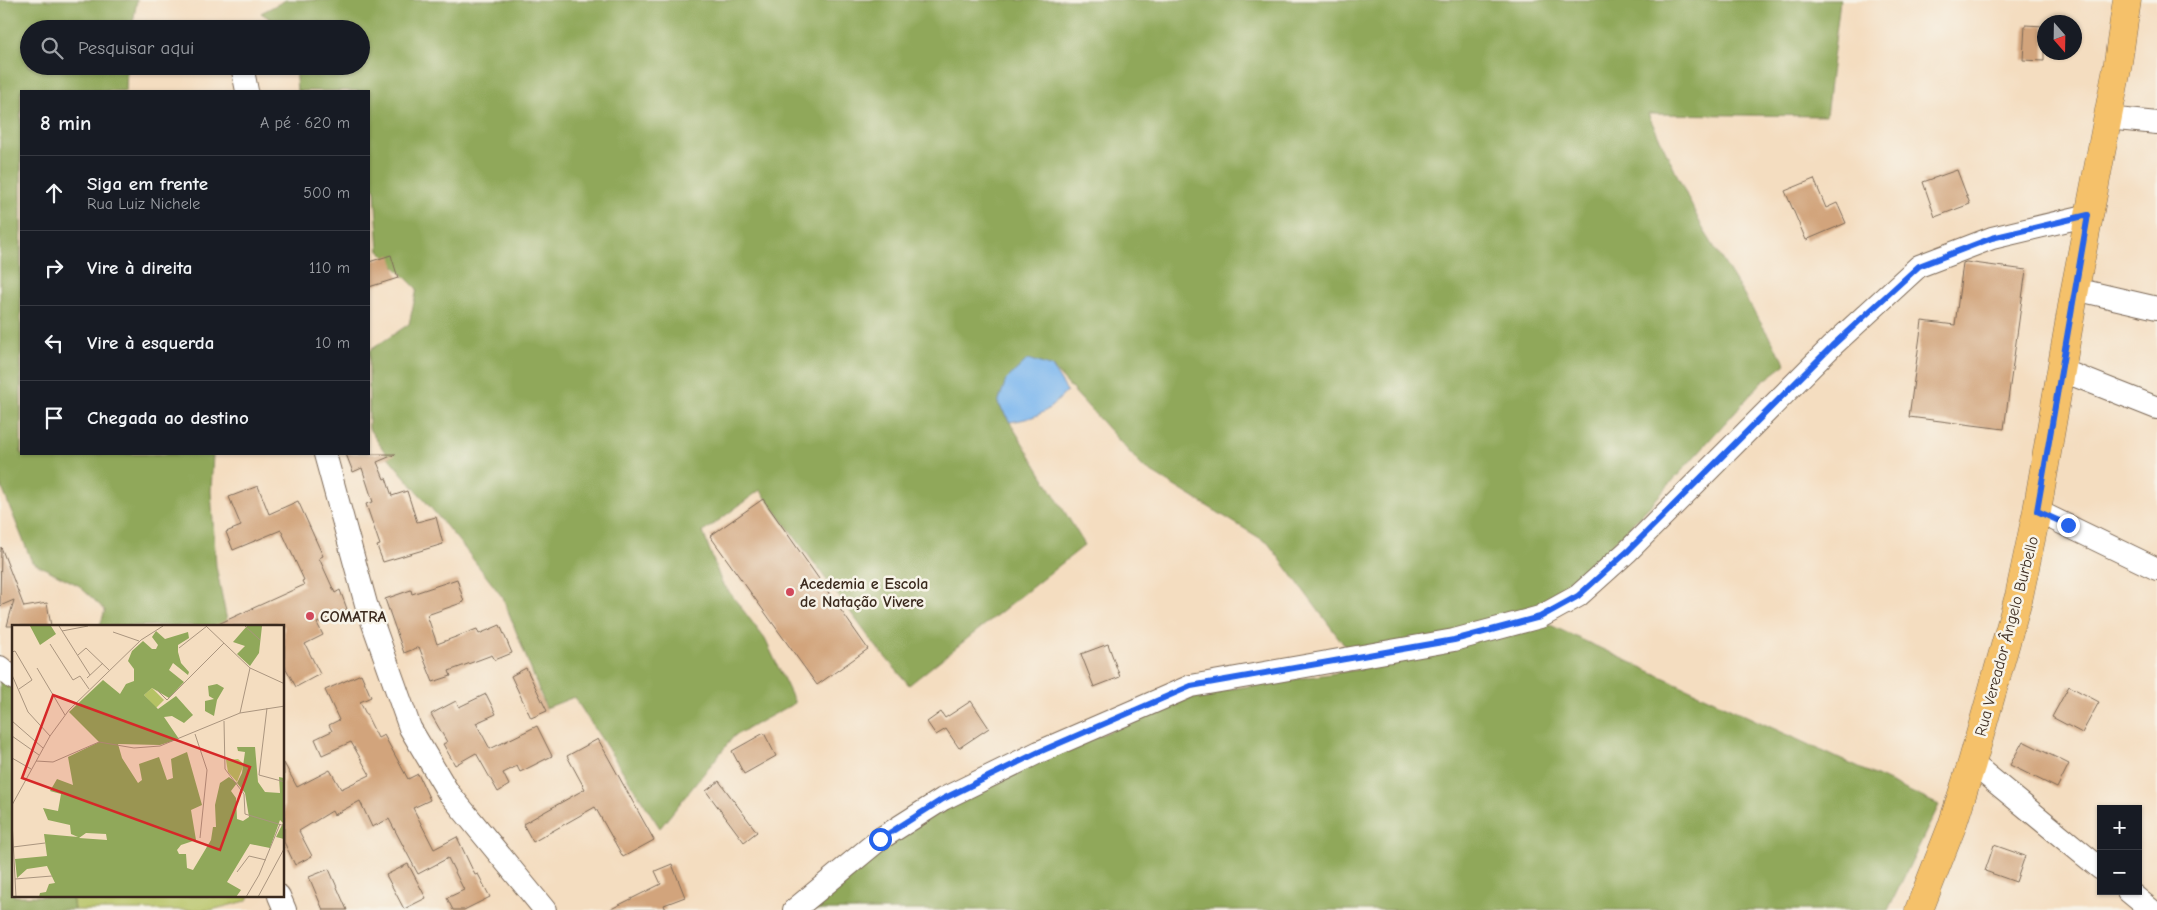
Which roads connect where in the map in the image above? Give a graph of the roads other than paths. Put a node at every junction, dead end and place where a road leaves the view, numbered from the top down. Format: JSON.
{"nodes":[{"id":1,"x":2127,"y":0,"type":"edge"},
{"id":2,"x":244,"y":75,"type":"edge"},
{"id":3,"x":247,"y":90,"type":"edge"},
{"id":4,"x":2107,"y":118,"type":"junction"},
{"id":5,"x":2157,"y":123,"type":"edge"},
{"id":6,"x":2088,"y":215,"type":"junction"},
{"id":7,"x":2075,"y":289,"type":"junction"},
{"id":8,"x":2157,"y":308,"type":"edge"},
{"id":9,"x":2061,"y":370,"type":"junction"},
{"id":10,"x":2157,"y":408,"type":"edge"},
{"id":11,"x":325,"y":455,"type":"edge"},
{"id":12,"x":2037,"y":511,"type":"junction"},
{"id":13,"x":2157,"y":569,"type":"edge"},
{"id":14,"x":0,"y":667,"type":"edge"},
{"id":15,"x":12,"y":677,"type":"edge"},
{"id":16,"x":1972,"y":763,"type":"junction"},
{"id":17,"x":2097,"y":866,"type":"edge"},
{"id":18,"x":2133,"y":895,"type":"edge"},
{"id":19,"x":280,"y":898,"type":"edge"},
{"id":20,"x":285,"y":910,"type":"edge"},
{"id":21,"x":545,"y":910,"type":"edge"},
{"id":22,"x":794,"y":910,"type":"edge"},
{"id":23,"x":1919,"y":910,"type":"edge"},
{"id":24,"x":2151,"y":910,"type":"edge"}],
"edges":[{"from":1,"to":4,"type":"main road","name":"Rua Vereador Ângelo Burbello"},
{"from":2,"to":3,"type":"street"},
{"from":4,"to":5,"type":"street"},
{"from":4,"to":6,"type":"main road","name":"Rua Vereador Ângelo Burbello"},
{"from":6,"to":7,"type":"main road","name":"Rua Vereador Ângelo Burbello"},
{"from":6,"to":22,"type":"street"},
{"from":7,"to":8,"type":"street"},
{"from":7,"to":9,"type":"main road","name":"Rua Vereador Ângelo Burbello"},
{"from":9,"to":10,"type":"street"},
{"from":9,"to":12,"type":"main road","name":"Rua Vereador Ângelo Burbello"},
{"from":11,"to":21,"type":"street"},
{"from":12,"to":13,"type":"street"},
{"from":12,"to":16,"type":"main road","name":"Rua Vereador Ângelo Burbello"},
{"from":14,"to":15,"type":"street"},
{"from":16,"to":17,"type":"street"},
{"from":16,"to":23,"type":"main road","name":"Rua Vereador Ângelo Burbello"},
{"from":18,"to":24,"type":"street"},
{"from":19,"to":20,"type":"street"}]}
